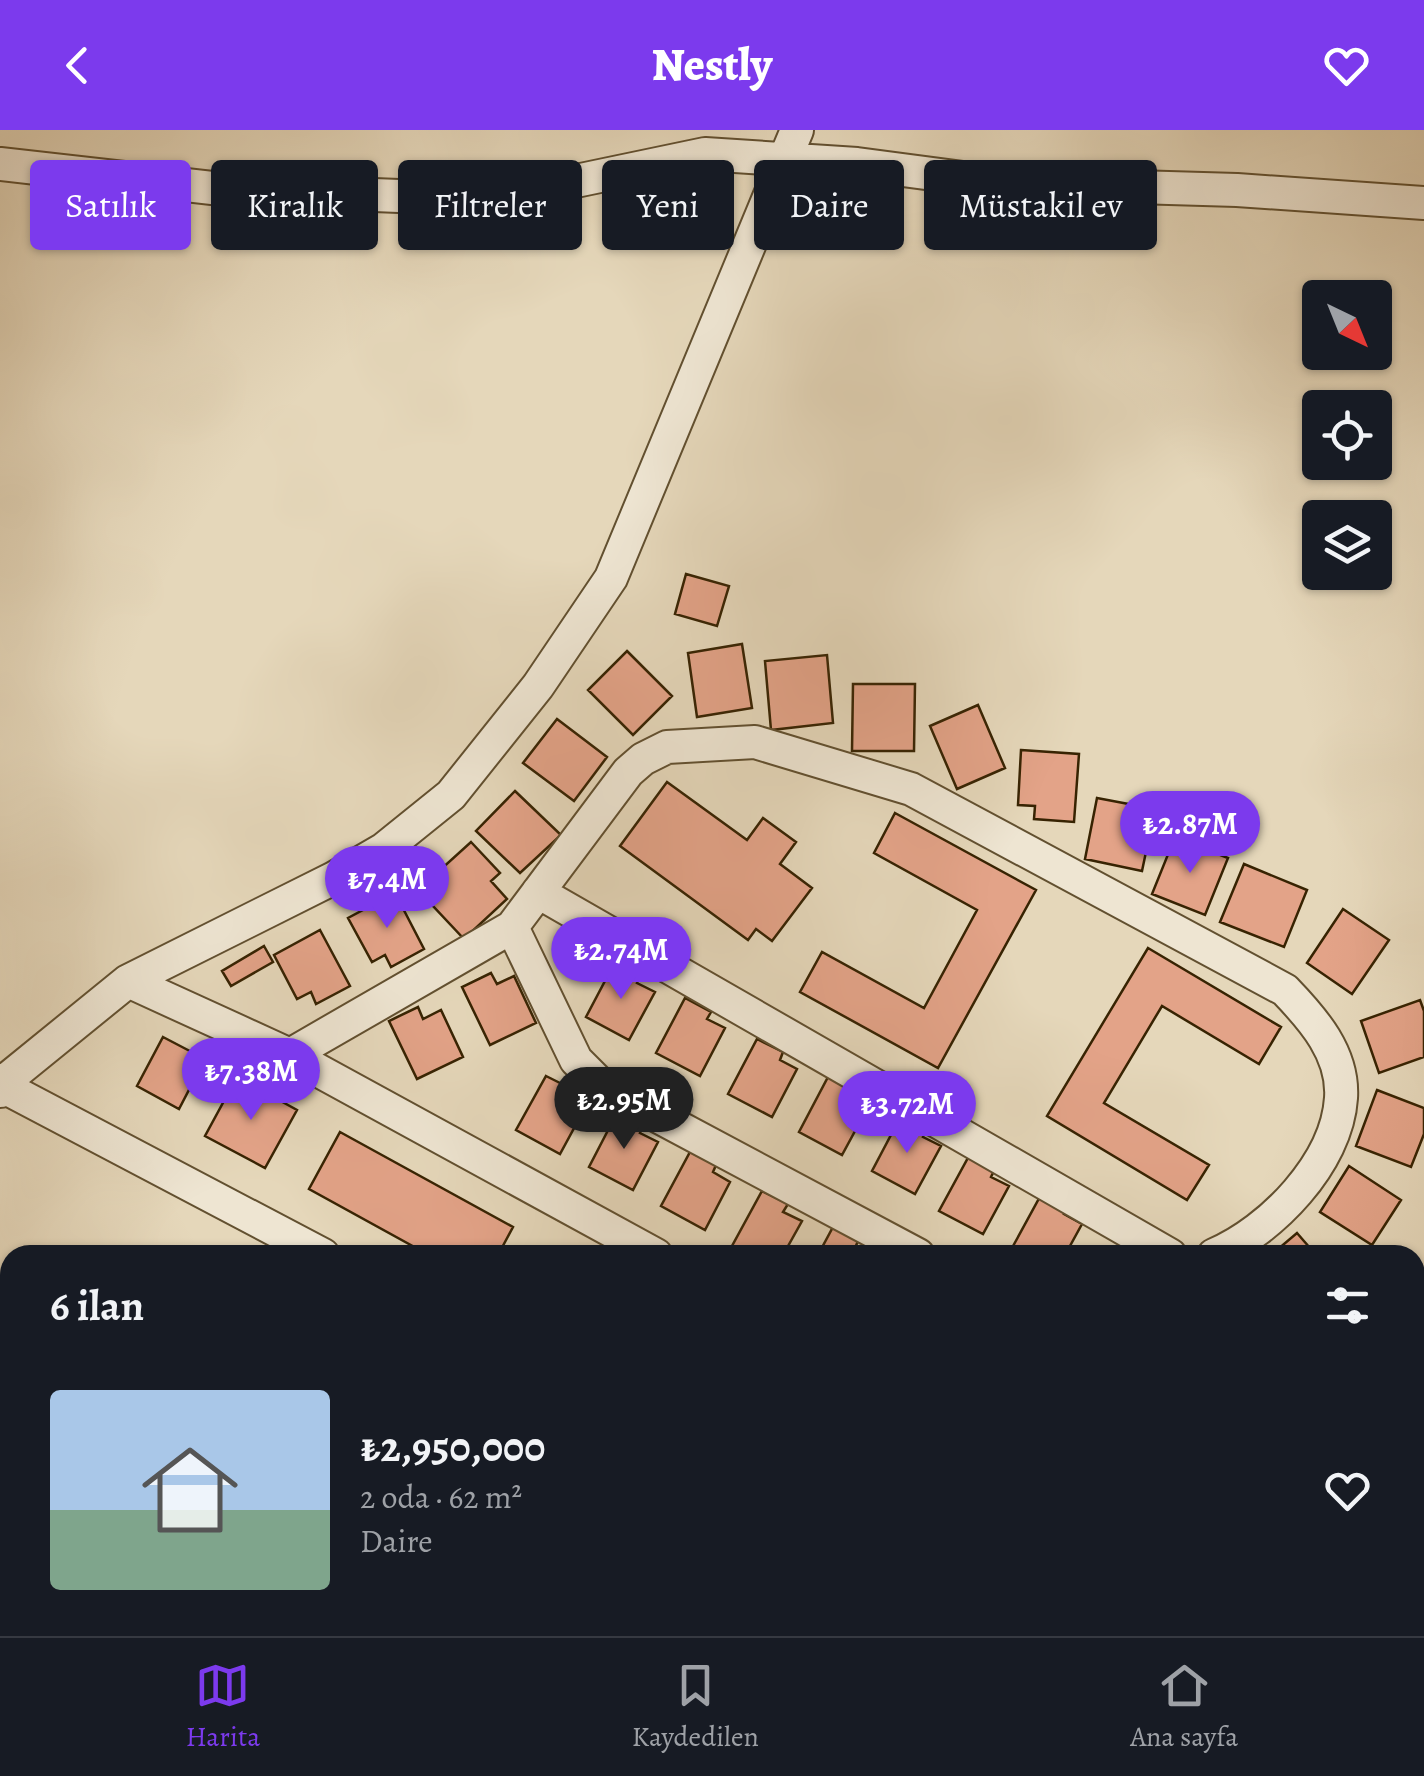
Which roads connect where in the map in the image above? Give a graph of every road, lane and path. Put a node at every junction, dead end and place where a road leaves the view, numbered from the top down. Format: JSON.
{"nodes":[{"id":1,"x":792,"y":146,"type":"edge"},
{"id":2,"x":0,"y":164,"type":"edge"},
{"id":3,"x":1424,"y":203,"type":"edge"},
{"id":4,"x":538,"y":892,"type":"junction"},
{"id":5,"x":512,"y":928,"type":"junction"},
{"id":6,"x":128,"y":981,"type":"junction"},
{"id":7,"x":290,"y":1055,"type":"junction"},
{"id":8,"x":0,"y":1085,"type":"edge"},
{"id":9,"x":305,"y":1245,"type":"edge"},
{"id":10,"x":638,"y":1245,"type":"edge"},
{"id":11,"x":899,"y":1245,"type":"edge"},
{"id":12,"x":1153,"y":1245,"type":"edge"},
{"id":13,"x":1232,"y":1245,"type":"edge"}],
"edges":[{"from":1,"to":2,"type":"street"},
{"from":1,"to":3,"type":"street"},
{"from":1,"to":6,"type":"street"},
{"from":4,"to":5,"type":"street"},
{"from":4,"to":12,"type":"street"},
{"from":4,"to":13,"type":"street"},
{"from":5,"to":7,"type":"street"},
{"from":5,"to":11,"type":"street"},
{"from":6,"to":7,"type":"street"},
{"from":6,"to":8,"type":"street"},
{"from":7,"to":10,"type":"street"},
{"from":8,"to":9,"type":"street"}]}
